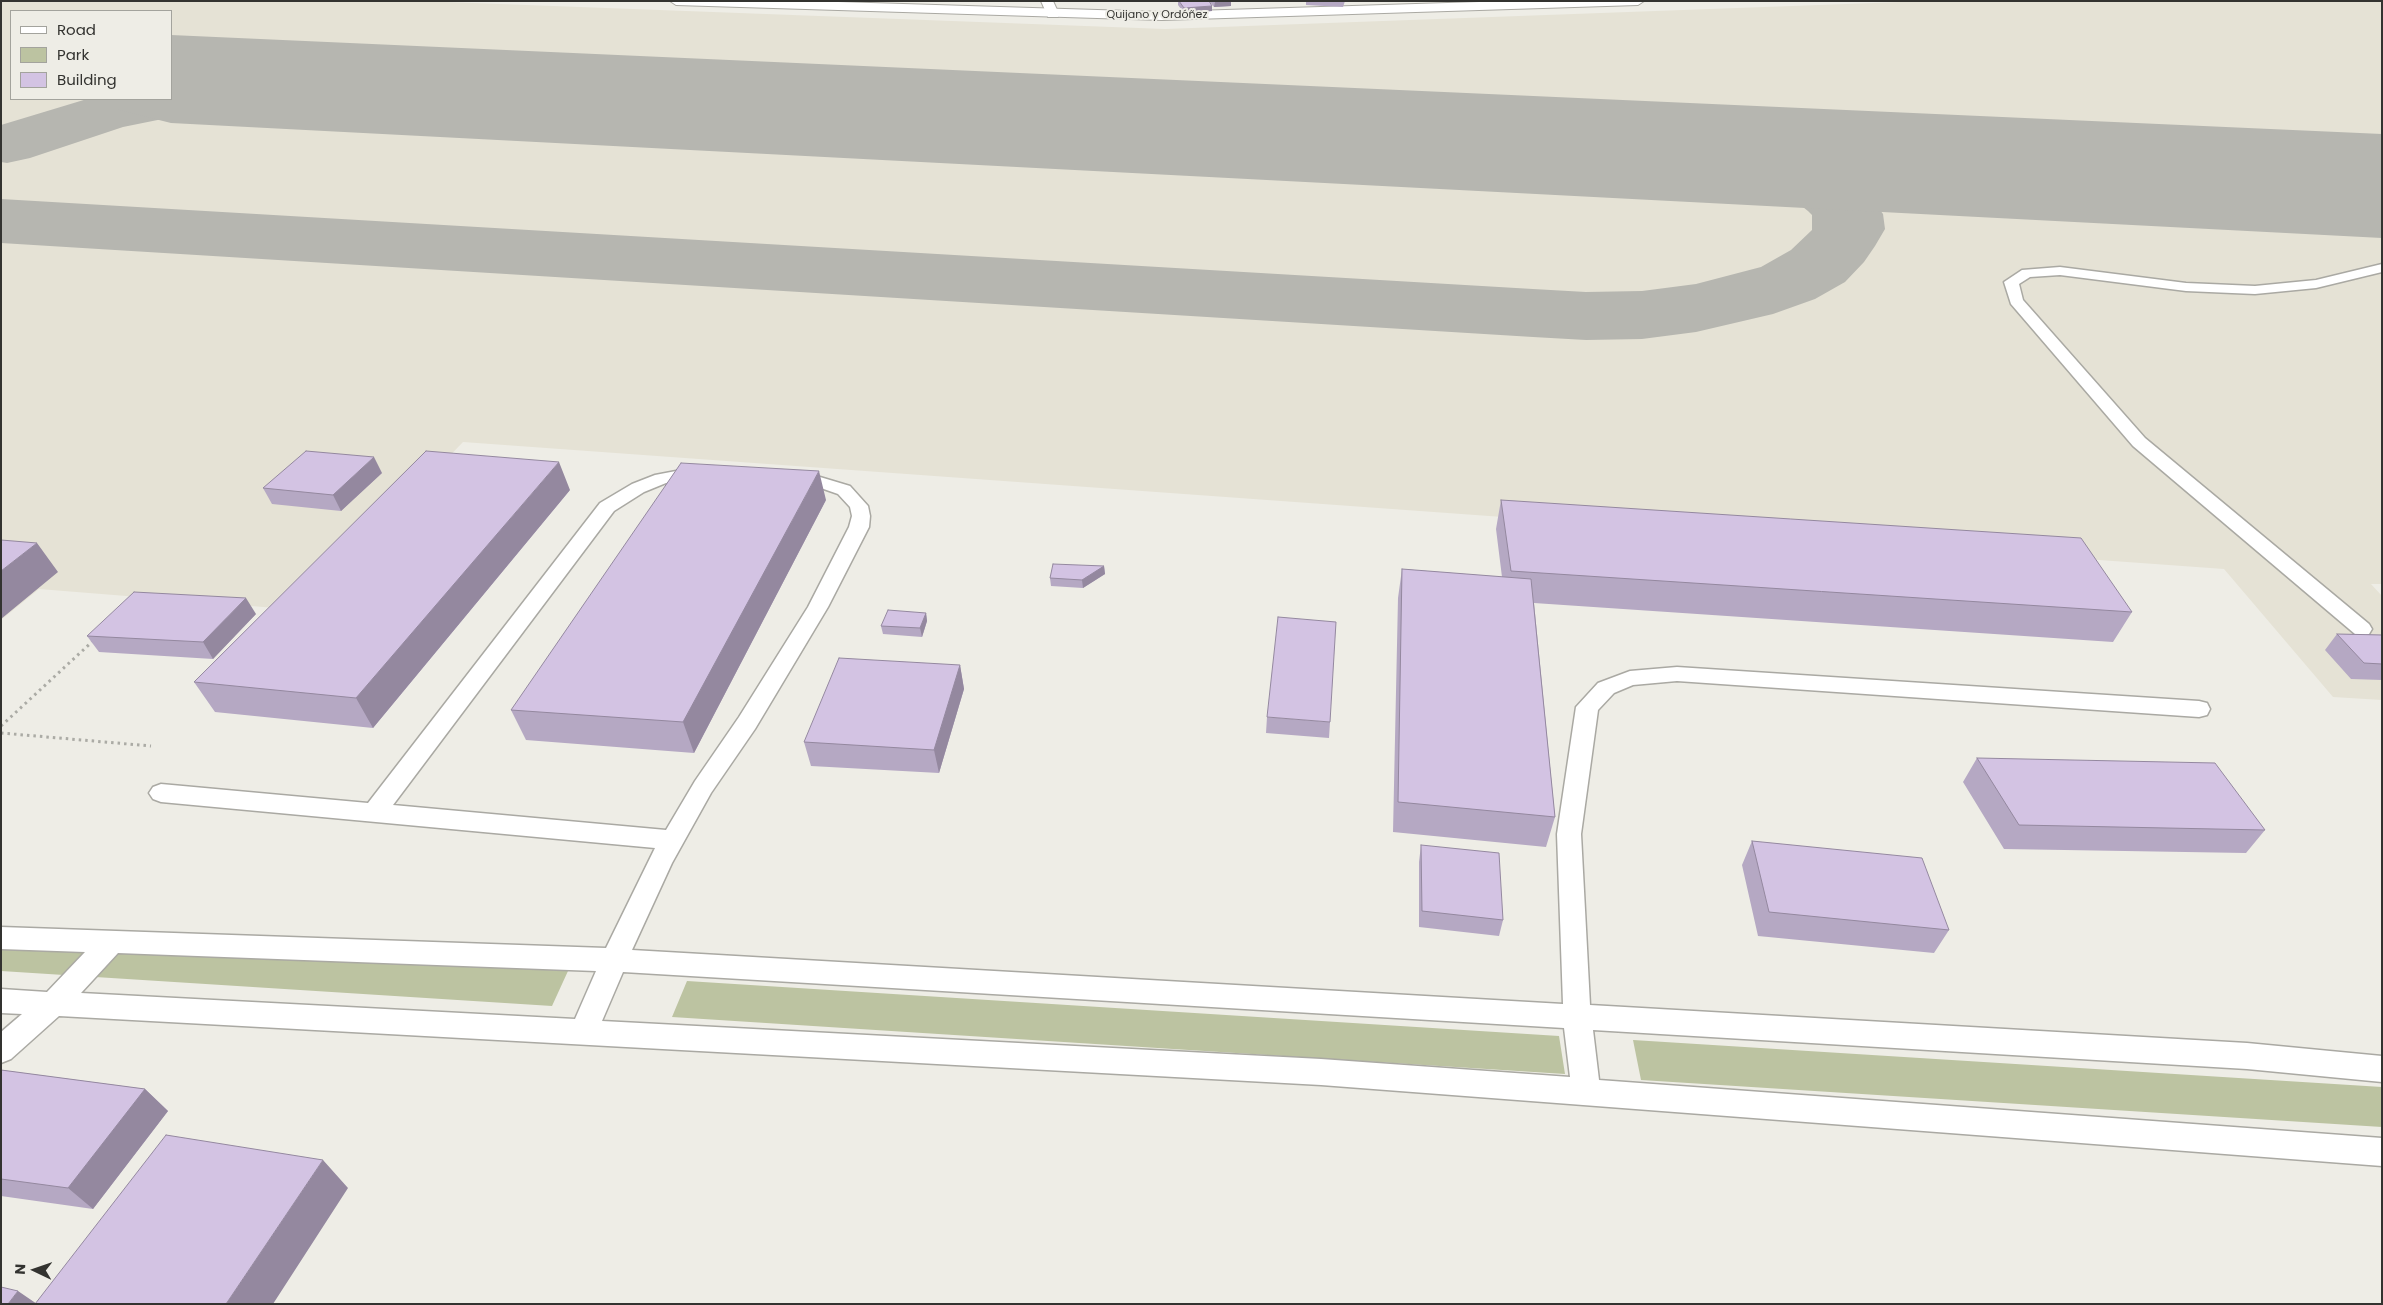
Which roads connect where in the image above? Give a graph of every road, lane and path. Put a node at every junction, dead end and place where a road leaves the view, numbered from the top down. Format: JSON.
{"nodes":[{"id":1,"x":676,"y":1,"type":"edge"},
{"id":2,"x":1047,"y":1,"type":"edge"},
{"id":3,"x":1638,"y":1,"type":"edge"},
{"id":4,"x":1595,"y":2,"type":"edge"},
{"id":5,"x":1053,"y":14,"type":"junction"},
{"id":6,"x":2382,"y":268,"type":"edge"},
{"id":7,"x":716,"y":478,"type":"edge"},
{"id":8,"x":776,"y":480,"type":"edge"},
{"id":9,"x":2362,"y":629,"type":"dead end"},
{"id":10,"x":96,"y":638,"type":"edge"},
{"id":11,"x":2199,"y":709,"type":"dead end"},
{"id":12,"x":1,"y":726,"type":"edge"},
{"id":13,"x":1,"y":733,"type":"edge"},
{"id":14,"x":151,"y":746,"type":"dead end"},
{"id":15,"x":161,"y":793,"type":"dead end"},
{"id":16,"x":375,"y":811,"type":"junction"},
{"id":17,"x":673,"y":840,"type":"junction"},
{"id":18,"x":1,"y":938,"type":"edge"},
{"id":19,"x":112,"y":942,"type":"junction"},
{"id":20,"x":614,"y":960,"type":"junction"},
{"id":21,"x":1,"y":1002,"type":"edge"},
{"id":22,"x":53,"y":1004,"type":"junction"},
{"id":23,"x":1578,"y":1017,"type":"junction"},
{"id":24,"x":583,"y":1032,"type":"junction"},
{"id":25,"x":1,"y":1050,"type":"edge"},
{"id":26,"x":2382,"y":1069,"type":"edge"},
{"id":27,"x":1586,"y":1092,"type":"junction"},
{"id":28,"x":2382,"y":1152,"type":"edge"}],
"edges":[{"from":1,"to":5,"type":"street","name":"Quijano y Ordóñez"},
{"from":2,"to":5,"type":"street"},
{"from":3,"to":4,"type":"street","name":"Quijano y Ordóñez"},
{"from":4,"to":5,"type":"street","name":"Quijano y Ordóñez"},
{"from":6,"to":9,"type":"lane"},
{"from":7,"to":16,"type":"lane"},
{"from":8,"to":17,"type":"lane"},
{"from":10,"to":12,"type":"path"},
{"from":11,"to":23,"type":"lane"},
{"from":13,"to":14,"type":"path"},
{"from":15,"to":16,"type":"lane"},
{"from":16,"to":17,"type":"lane"},
{"from":17,"to":20,"type":"lane"},
{"from":18,"to":19,"type":"lane"},
{"from":19,"to":20,"type":"lane"},
{"from":19,"to":22,"type":"lane"},
{"from":20,"to":23,"type":"lane"},
{"from":20,"to":24,"type":"lane"},
{"from":21,"to":22,"type":"lane"},
{"from":22,"to":24,"type":"lane"},
{"from":22,"to":25,"type":"lane"},
{"from":23,"to":26,"type":"lane"},
{"from":23,"to":27,"type":"lane"},
{"from":24,"to":27,"type":"lane"},
{"from":27,"to":28,"type":"lane"}]}
